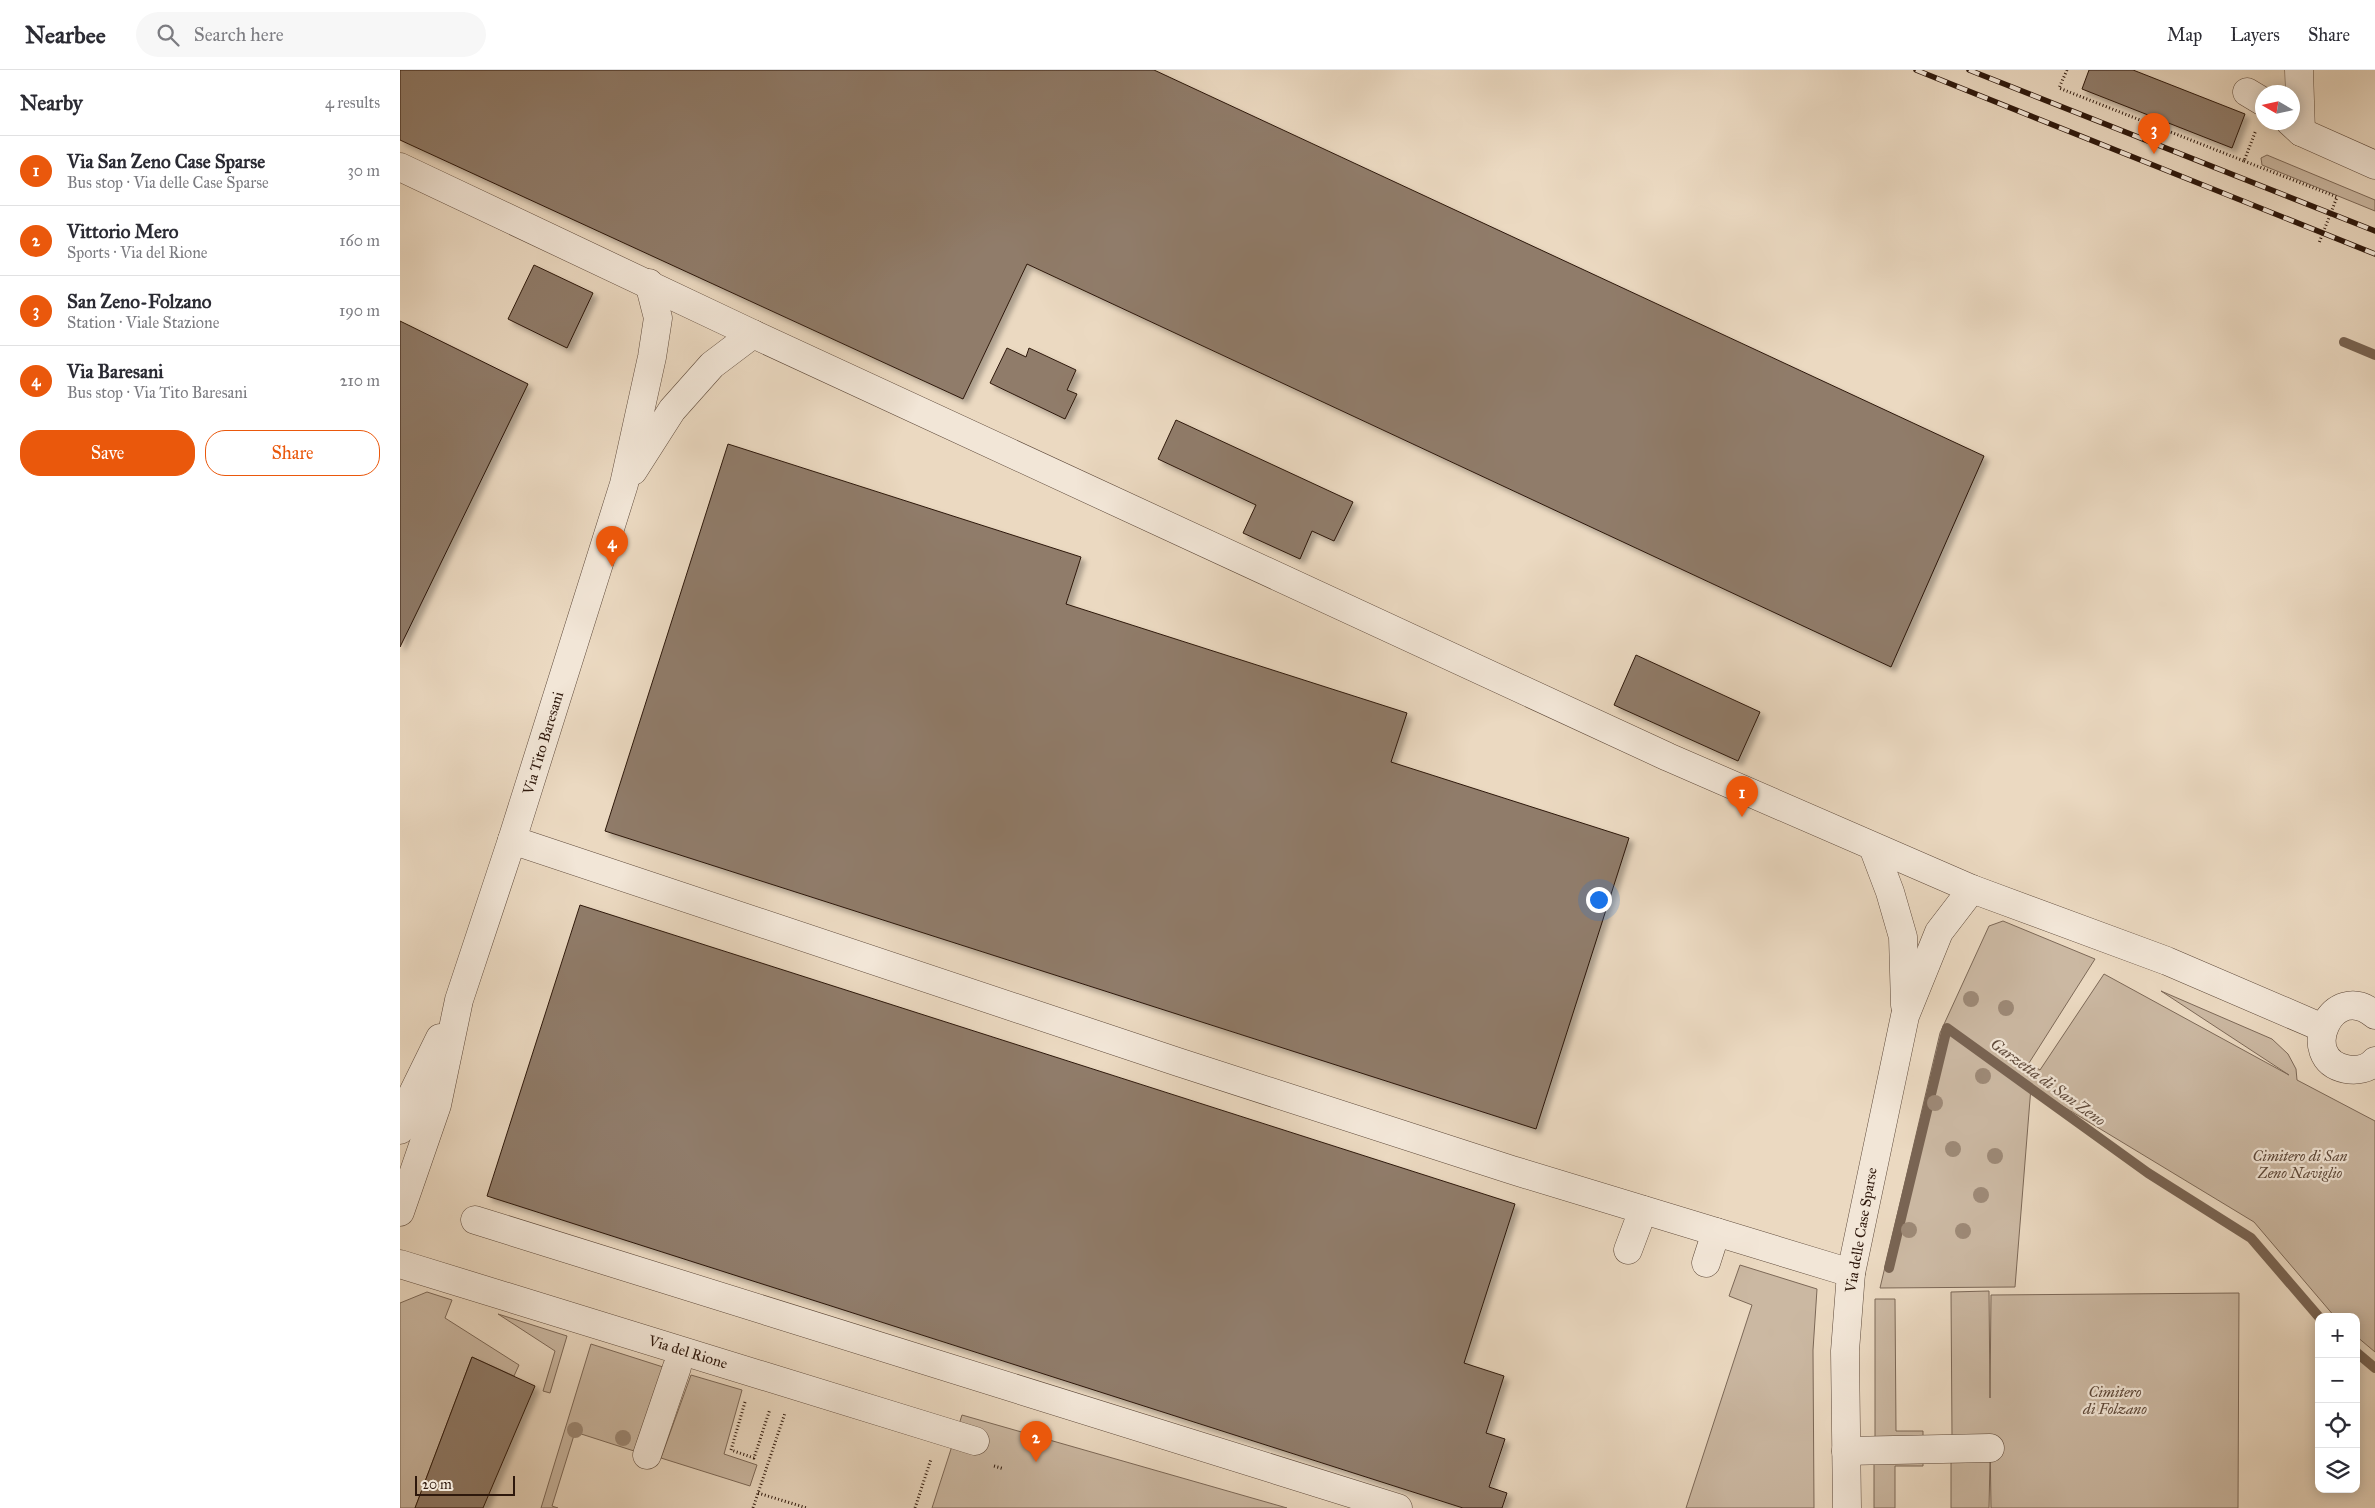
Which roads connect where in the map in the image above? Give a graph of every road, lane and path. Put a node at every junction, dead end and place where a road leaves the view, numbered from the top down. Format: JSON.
{"nodes":[{"id":1,"x":2067,"y":70,"type":"edge"},
{"id":2,"x":2299,"y":70,"type":"edge"},
{"id":3,"x":2298,"y":85,"type":"edge"},
{"id":4,"x":2255,"y":110,"type":"edge"},
{"id":5,"x":2300,"y":129,"type":"edge"},
{"id":6,"x":2244,"y":160,"type":"junction"},
{"id":7,"x":2375,"y":165,"type":"edge"},
{"id":8,"x":400,"y":167,"type":"edge"},
{"id":9,"x":2319,"y":243,"type":"dead end"},
{"id":10,"x":649,"y":284,"type":"junction"},
{"id":11,"x":753,"y":334,"type":"junction"},
{"id":12,"x":624,"y":484,"type":"junction"},
{"id":13,"x":512,"y":840,"type":"junction"},
{"id":14,"x":1873,"y":847,"type":"junction"},
{"id":15,"x":1972,"y":889,"type":"junction"},
{"id":16,"x":459,"y":1000,"type":"junction"},
{"id":17,"x":2373,"y":1008,"type":"edge"},
{"id":18,"x":1905,"y":1016,"type":"junction"},
{"id":19,"x":2323,"y":1028,"type":"junction"},
{"id":20,"x":2374,"y":1064,"type":"edge"},
{"id":21,"x":400,"y":1130,"type":"edge"},
{"id":22,"x":1643,"y":1210,"type":"junction"},
{"id":23,"x":400,"y":1212,"type":"edge"},
{"id":24,"x":475,"y":1220,"type":"dead end"},
{"id":25,"x":1716,"y":1232,"type":"junction"},
{"id":26,"x":1628,"y":1250,"type":"dead end"},
{"id":27,"x":1706,"y":1263,"type":"dead end"},
{"id":28,"x":400,"y":1264,"type":"edge"},
{"id":29,"x":1851,"y":1273,"type":"junction"},
{"id":30,"x":677,"y":1367,"type":"dead end"},
{"id":31,"x":746,"y":1398,"type":"dead end"},
{"id":32,"x":975,"y":1442,"type":"dead end"},
{"id":33,"x":1990,"y":1448,"type":"dead end"},
{"id":34,"x":1846,"y":1451,"type":"junction"},
{"id":35,"x":647,"y":1455,"type":"dead end"},
{"id":36,"x":758,"y":1493,"type":"junction"},
{"id":37,"x":754,"y":1508,"type":"edge"},
{"id":38,"x":807,"y":1508,"type":"edge"},
{"id":39,"x":1398,"y":1508,"type":"edge"},
{"id":40,"x":1847,"y":1508,"type":"edge"}],
"edges":[{"from":1,"to":6,"type":"path"},
{"from":2,"to":3,"type":"street"},
{"from":4,"to":6,"type":"path"},
{"from":5,"to":7,"type":"street"},
{"from":6,"to":9,"type":"path"},
{"from":8,"to":10,"type":"street"},
{"from":10,"to":11,"type":"street"},
{"from":10,"to":12,"type":"street","name":"Via Tito Baresani"},
{"from":11,"to":12,"type":"street","name":"Via Tito Baresani"},
{"from":11,"to":14,"type":"street"},
{"from":12,"to":13,"type":"street","name":"Via Tito Baresani"},
{"from":13,"to":16,"type":"street","name":"Via Tito Baresani"},
{"from":13,"to":22,"type":"street"},
{"from":14,"to":15,"type":"street"},
{"from":14,"to":18,"type":"street","name":"Via delle Case Sparse"},
{"from":15,"to":18,"type":"street","name":"Via delle Case Sparse"},
{"from":15,"to":19,"type":"street"},
{"from":16,"to":21,"type":"street","name":"Via Tito Baresani"},
{"from":16,"to":23,"type":"street","name":"Via Tito Baresani"},
{"from":17,"to":19,"type":"street"},
{"from":18,"to":29,"type":"street","name":"Via delle Case Sparse"},
{"from":19,"to":20,"type":"street"},
{"from":22,"to":25,"type":"street"},
{"from":22,"to":26,"type":"street"},
{"from":24,"to":39,"type":"street"},
{"from":25,"to":27,"type":"street"},
{"from":25,"to":29,"type":"street"},
{"from":28,"to":32,"type":"street","name":"Via del Rione"},
{"from":29,"to":34,"type":"street","name":"Via delle Case Sparse"},
{"from":30,"to":35,"type":"street"},
{"from":31,"to":36,"type":"path"},
{"from":33,"to":34,"type":"street"},
{"from":34,"to":40,"type":"street","name":"Via delle Case Sparse"},
{"from":36,"to":37,"type":"path"},
{"from":36,"to":38,"type":"path"}]}
